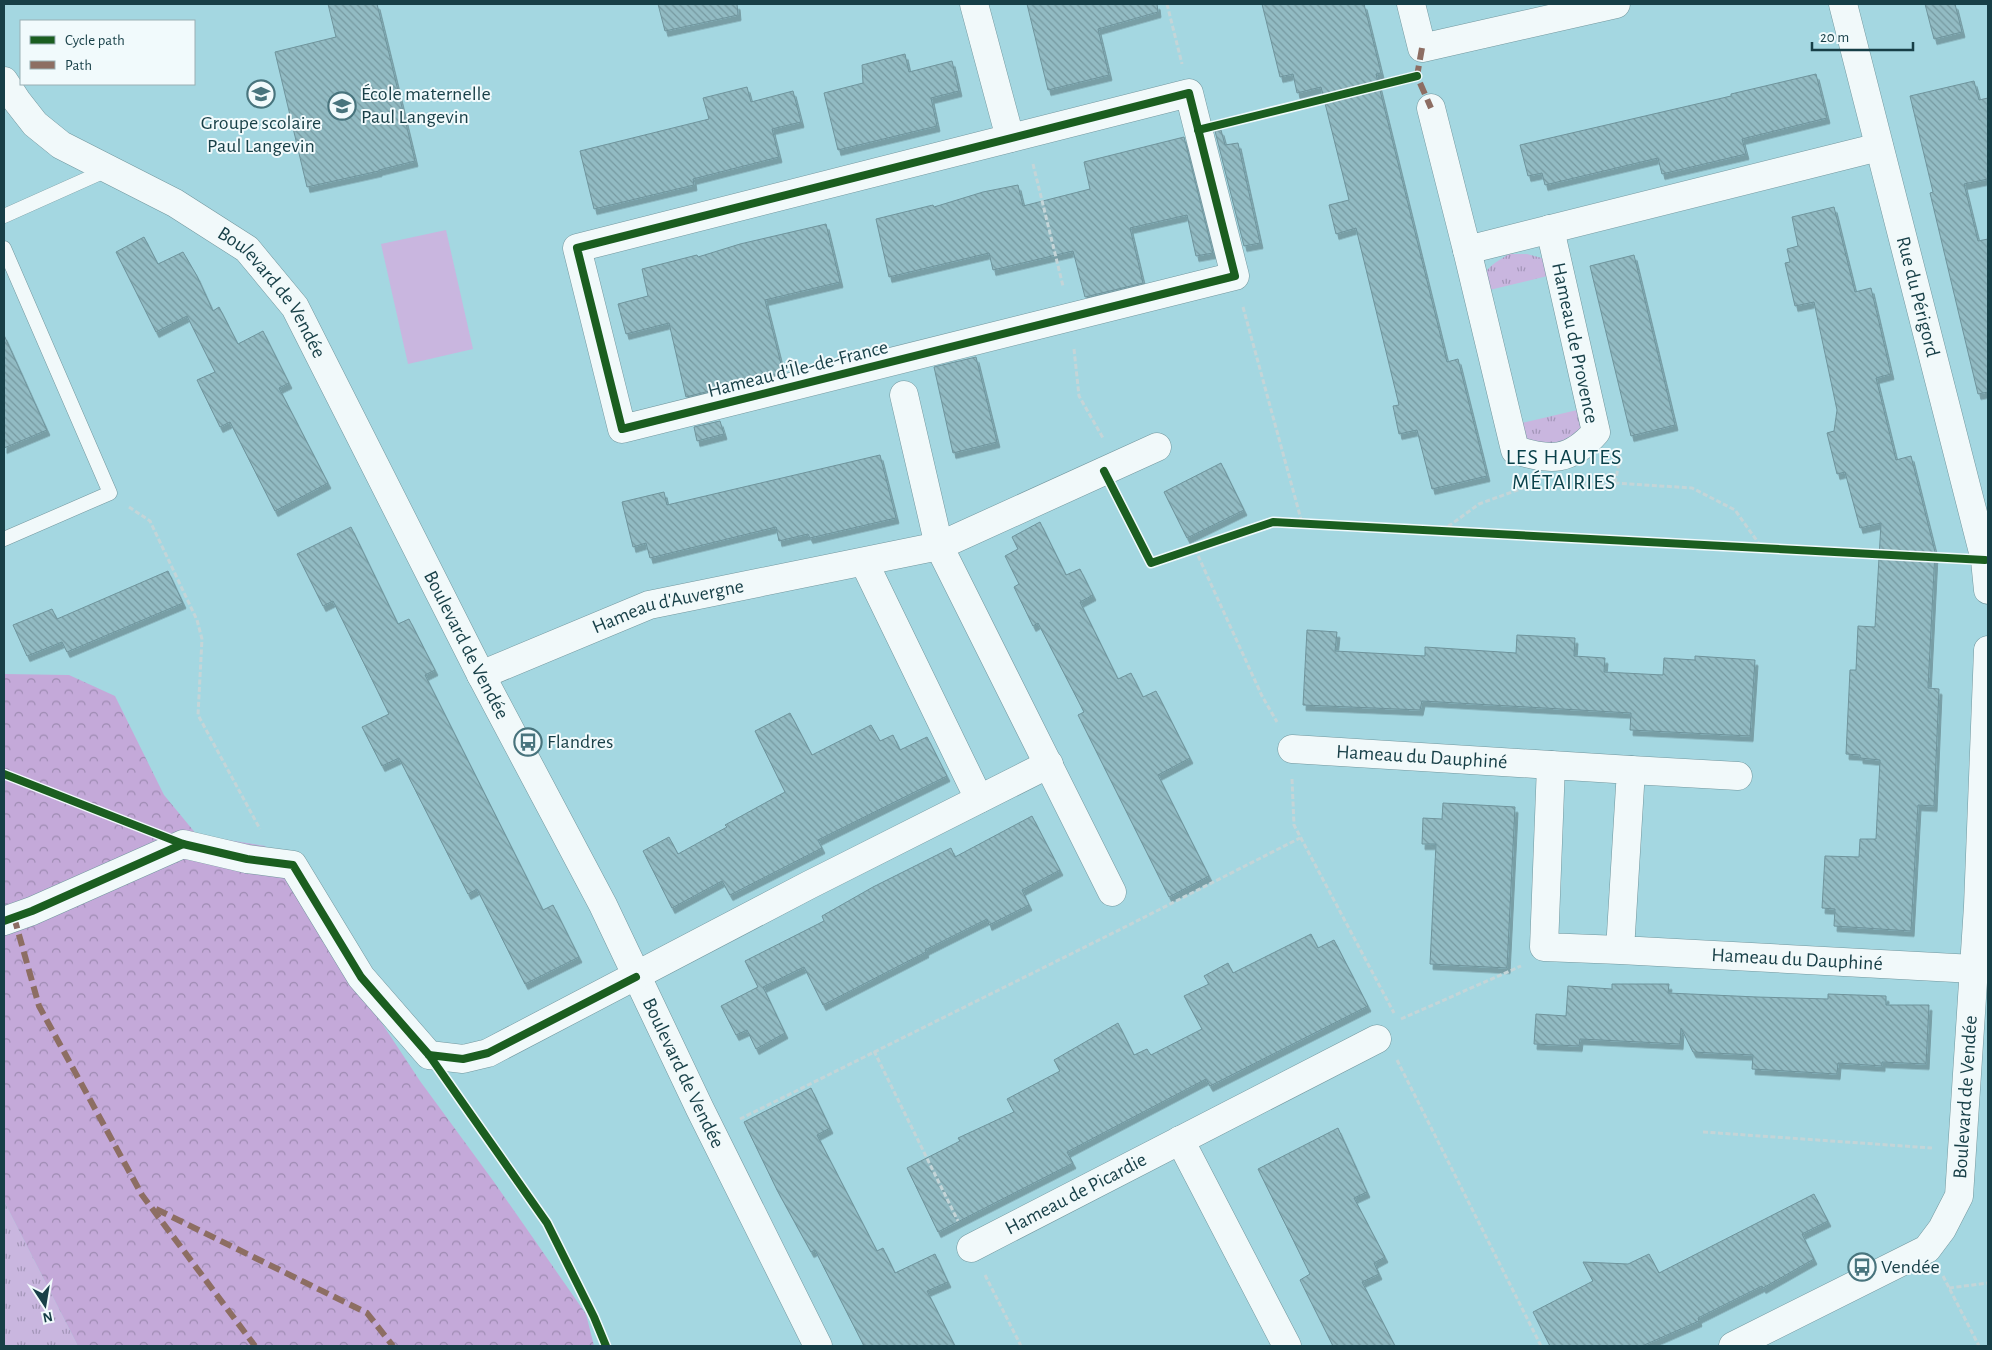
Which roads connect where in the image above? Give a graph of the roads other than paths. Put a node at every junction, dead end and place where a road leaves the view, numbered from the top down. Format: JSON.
{"nodes":[{"id":1,"x":974,"y":4,"type":"edge"},
{"id":2,"x":1411,"y":4,"type":"edge"},
{"id":3,"x":1616,"y":4,"type":"edge"},
{"id":4,"x":1843,"y":4,"type":"edge"},
{"id":5,"x":4,"y":81,"type":"edge"},
{"id":6,"x":1431,"y":108,"type":"dead end"},
{"id":7,"x":1010,"y":138,"type":"junction"},
{"id":8,"x":1880,"y":147,"type":"junction"},
{"id":9,"x":107,"y":170,"type":"junction"},
{"id":10,"x":4,"y":216,"type":"edge"},
{"id":11,"x":1550,"y":230,"type":"junction"},
{"id":12,"x":4,"y":248,"type":"edge"},
{"id":13,"x":1467,"y":250,"type":"junction"},
{"id":14,"x":904,"y":395,"type":"dead end"},
{"id":15,"x":1157,"y":446,"type":"dead end"},
{"id":16,"x":4,"y":539,"type":"edge"},
{"id":17,"x":939,"y":546,"type":"junction"},
{"id":18,"x":864,"y":562,"type":"junction"},
{"id":19,"x":1988,"y":590,"type":"edge"},
{"id":20,"x":1988,"y":650,"type":"edge"},
{"id":21,"x":481,"y":675,"type":"junction"},
{"id":22,"x":1987,"y":696,"type":"edge"},
{"id":23,"x":1292,"y":749,"type":"road end"},
{"id":24,"x":1049,"y":764,"type":"junction"},
{"id":25,"x":1551,"y":765,"type":"junction"},
{"id":26,"x":1631,"y":770,"type":"junction"},
{"id":27,"x":1738,"y":776,"type":"dead end"},
{"id":28,"x":979,"y":799,"type":"junction"},
{"id":29,"x":1112,"y":892,"type":"dead end"},
{"id":30,"x":4,"y":921,"type":"edge"},
{"id":31,"x":1620,"y":950,"type":"junction"},
{"id":32,"x":1974,"y":969,"type":"junction"},
{"id":33,"x":636,"y":977,"type":"junction"},
{"id":34,"x":1377,"y":1039,"type":"road end"},
{"id":35,"x":1180,"y":1140,"type":"junction"},
{"id":36,"x":971,"y":1248,"type":"road end"},
{"id":37,"x":818,"y":1346,"type":"edge"},
{"id":38,"x":1287,"y":1346,"type":"edge"},
{"id":39,"x":1733,"y":1346,"type":"edge"}],
"edges":[{"from":1,"to":7,"type":"street"},
{"from":2,"to":3,"type":"street"},
{"from":4,"to":8,"type":"street","name":"Rue du Périgord"},
{"from":5,"to":9,"type":"street","name":"Boulevard de Vendée"},
{"from":6,"to":13,"type":"street","name":"Hameau de Provence"},
{"from":7,"to":7,"type":"street","name":"Hameau d'Île-de-France"},
{"from":8,"to":11,"type":"street"},
{"from":8,"to":19,"type":"street","name":"Rue du Périgord"},
{"from":9,"to":10,"type":"lane"},
{"from":9,"to":21,"type":"street","name":"Boulevard de Vendée"},
{"from":11,"to":13,"type":"street"},
{"from":11,"to":13,"type":"street","name":"Hameau de Provence"},
{"from":12,"to":16,"type":"lane"},
{"from":14,"to":17,"type":"street"},
{"from":15,"to":17,"type":"street","name":"Hameau d'Auvergne"},
{"from":17,"to":18,"type":"street","name":"Hameau d'Auvergne"},
{"from":17,"to":24,"type":"street"},
{"from":18,"to":21,"type":"street","name":"Hameau d'Auvergne"},
{"from":18,"to":28,"type":"street"},
{"from":20,"to":22,"type":"street"},
{"from":21,"to":33,"type":"street","name":"Boulevard de Vendée"},
{"from":22,"to":32,"type":"street","name":"Boulevard de Vendée"},
{"from":23,"to":25,"type":"street","name":"Hameau du Dauphiné"},
{"from":24,"to":28,"type":"street"},
{"from":24,"to":29,"type":"street"},
{"from":25,"to":26,"type":"street","name":"Hameau du Dauphiné"},
{"from":25,"to":31,"type":"street","name":"Hameau du Dauphiné"},
{"from":26,"to":27,"type":"street","name":"Hameau du Dauphiné"},
{"from":26,"to":31,"type":"street"},
{"from":28,"to":33,"type":"street"},
{"from":30,"to":33,"type":"street"},
{"from":31,"to":32,"type":"street","name":"Hameau du Dauphiné"},
{"from":32,"to":39,"type":"street","name":"Boulevard de Vendée"},
{"from":33,"to":37,"type":"street","name":"Boulevard de Vendée"},
{"from":34,"to":35,"type":"street","name":"Hameau de Picardie"},
{"from":35,"to":36,"type":"street","name":"Hameau de Picardie"},
{"from":35,"to":38,"type":"street"}]}
